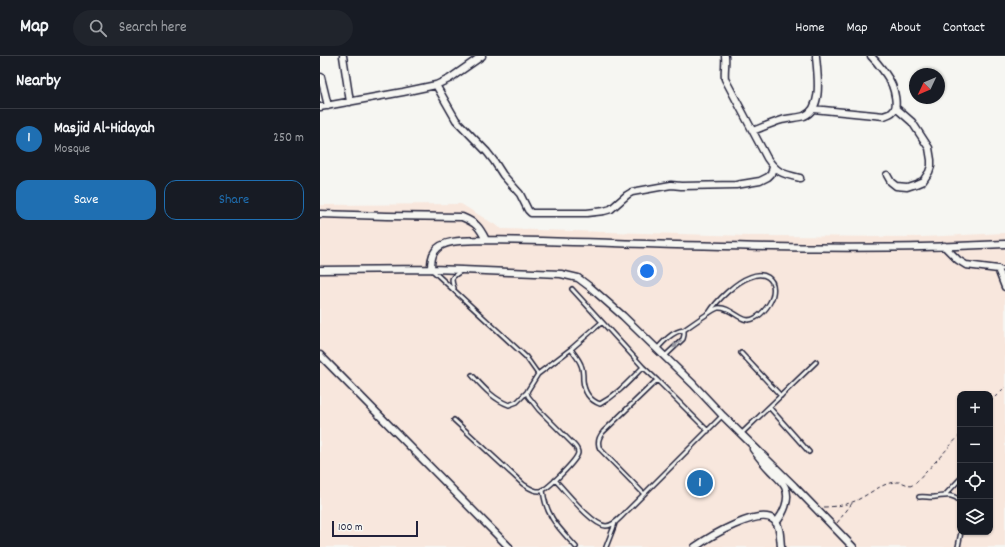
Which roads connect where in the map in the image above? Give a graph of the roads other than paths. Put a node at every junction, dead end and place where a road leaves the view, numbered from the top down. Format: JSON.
{"nodes":[{"id":1,"x":343,"y":56,"type":"edge"},
{"id":2,"x":482,"y":56,"type":"edge"},
{"id":3,"x":725,"y":56,"type":"edge"},
{"id":4,"x":816,"y":56,"type":"edge"},
{"id":5,"x":871,"y":56,"type":"edge"},
{"id":6,"x":321,"y":77,"type":"dead end"},
{"id":7,"x":436,"y":85,"type":"junction"},
{"id":8,"x":350,"y":102,"type":"junction"},
{"id":9,"x":328,"y":106,"type":"junction"},
{"id":10,"x":320,"y":107,"type":"edge"},
{"id":11,"x":896,"y":108,"type":"junction"},
{"id":12,"x":813,"y":109,"type":"junction"},
{"id":13,"x":753,"y":132,"type":"junction"},
{"id":14,"x":773,"y":167,"type":"junction"},
{"id":15,"x":887,"y":175,"type":"dead end"},
{"id":16,"x":800,"y":178,"type":"dead end"},
{"id":17,"x":320,"y":214,"type":"edge"},
{"id":18,"x":486,"y":240,"type":"junction"},
{"id":19,"x":1005,"y":244,"type":"edge"},
{"id":20,"x":944,"y":246,"type":"junction"},
{"id":21,"x":431,"y":269,"type":"junction"},
{"id":22,"x":1002,"y":269,"type":"edge"},
{"id":23,"x":320,"y":270,"type":"edge"},
{"id":24,"x":462,"y":270,"type":"junction"},
{"id":25,"x":1005,"y":287,"type":"edge"},
{"id":26,"x":572,"y":289,"type":"dead end"},
{"id":27,"x":454,"y":290,"type":"junction"},
{"id":28,"x":709,"y":313,"type":"junction"},
{"id":29,"x":602,"y":322,"type":"junction"},
{"id":30,"x":684,"y":330,"type":"junction"},
{"id":31,"x":571,"y":349,"type":"junction"},
{"id":32,"x":657,"y":349,"type":"junction"},
{"id":33,"x":741,"y":353,"type":"dead end"},
{"id":34,"x":320,"y":355,"type":"edge"},
{"id":35,"x":664,"y":356,"type":"junction"},
{"id":36,"x":816,"y":362,"type":"dead end"},
{"id":37,"x":643,"y":367,"type":"junction"},
{"id":38,"x":538,"y":374,"type":"junction"},
{"id":39,"x":472,"y":375,"type":"dead end"},
{"id":40,"x":657,"y":380,"type":"junction"},
{"id":41,"x":527,"y":392,"type":"junction"},
{"id":42,"x":781,"y":396,"type":"junction"},
{"id":43,"x":769,"y":407,"type":"junction"},
{"id":44,"x":723,"y":416,"type":"junction"},
{"id":45,"x":454,"y":420,"type":"dead end"},
{"id":46,"x":708,"y":431,"type":"junction"},
{"id":47,"x":742,"y":433,"type":"junction"},
{"id":48,"x":750,"y":441,"type":"junction"},
{"id":49,"x":809,"y":452,"type":"dead end"},
{"id":50,"x":555,"y":480,"type":"junction"},
{"id":51,"x":957,"y":481,"type":"edge"},
{"id":52,"x":543,"y":490,"type":"junction"},
{"id":53,"x":644,"y":494,"type":"junction"},
{"id":54,"x":945,"y":495,"type":"junction"},
{"id":55,"x":919,"y":497,"type":"dead end"},
{"id":56,"x":958,"y":499,"type":"edge"},
{"id":57,"x":776,"y":522,"type":"junction"},
{"id":58,"x":614,"y":523,"type":"junction"},
{"id":59,"x":960,"y":535,"type":"edge"},
{"id":60,"x":509,"y":547,"type":"edge"},
{"id":61,"x":576,"y":547,"type":"edge"},
{"id":62,"x":606,"y":547,"type":"edge"},
{"id":63,"x":695,"y":547,"type":"edge"},
{"id":64,"x":781,"y":547,"type":"edge"},
{"id":65,"x":853,"y":547,"type":"edge"},
{"id":66,"x":958,"y":547,"type":"edge"}],
"edges":[{"from":1,"to":8,"type":"street"},
{"from":2,"to":7,"type":"street"},
{"from":3,"to":13,"type":"street"},
{"from":4,"to":12,"type":"street"},
{"from":5,"to":11,"type":"street"},
{"from":6,"to":9,"type":"street"},
{"from":7,"to":8,"type":"street"},
{"from":7,"to":14,"type":"street"},
{"from":8,"to":9,"type":"street"},
{"from":9,"to":10,"type":"street"},
{"from":11,"to":12,"type":"street"},
{"from":11,"to":15,"type":"street"},
{"from":12,"to":13,"type":"street"},
{"from":13,"to":14,"type":"street"},
{"from":14,"to":16,"type":"street"},
{"from":17,"to":18,"type":"street"},
{"from":18,"to":20,"type":"street"},
{"from":18,"to":21,"type":"street"},
{"from":19,"to":20,"type":"street"},
{"from":20,"to":22,"type":"street"},
{"from":21,"to":23,"type":"street"},
{"from":21,"to":24,"type":"street"},
{"from":21,"to":27,"type":"lane"},
{"from":22,"to":25,"type":"street"},
{"from":24,"to":27,"type":"lane"},
{"from":24,"to":32,"type":"street"},
{"from":26,"to":29,"type":"lane"},
{"from":27,"to":38,"type":"lane"},
{"from":28,"to":28,"type":"lane"},
{"from":28,"to":30,"type":"lane"},
{"from":29,"to":31,"type":"lane"},
{"from":29,"to":37,"type":"lane"},
{"from":30,"to":32,"type":"lane"},
{"from":30,"to":35,"type":"lane","one_way":true},
{"from":31,"to":37,"type":"lane"},
{"from":31,"to":38,"type":"lane"},
{"from":32,"to":35,"type":"street"},
{"from":33,"to":42,"type":"lane"},
{"from":34,"to":60,"type":"street"},
{"from":35,"to":44,"type":"street"},
{"from":36,"to":42,"type":"lane"},
{"from":37,"to":40,"type":"lane"},
{"from":38,"to":41,"type":"lane"},
{"from":39,"to":41,"type":"lane"},
{"from":40,"to":46,"type":"lane"},
{"from":40,"to":53,"type":"lane"},
{"from":41,"to":50,"type":"lane"},
{"from":42,"to":43,"type":"lane"},
{"from":43,"to":47,"type":"lane"},
{"from":43,"to":49,"type":"lane"},
{"from":44,"to":46,"type":"lane"},
{"from":44,"to":47,"type":"street"},
{"from":45,"to":52,"type":"lane"},
{"from":46,"to":53,"type":"lane"},
{"from":47,"to":48,"type":"street"},
{"from":48,"to":57,"type":"street"},
{"from":48,"to":65,"type":"street"},
{"from":50,"to":52,"type":"lane"},
{"from":50,"to":58,"type":"lane"},
{"from":51,"to":54,"type":"lane"},
{"from":52,"to":61,"type":"lane"},
{"from":53,"to":58,"type":"lane"},
{"from":54,"to":55,"type":"lane"},
{"from":54,"to":56,"type":"lane"},
{"from":57,"to":63,"type":"street"},
{"from":57,"to":64,"type":"street"},
{"from":58,"to":62,"type":"lane"},
{"from":59,"to":66,"type":"lane"}]}
